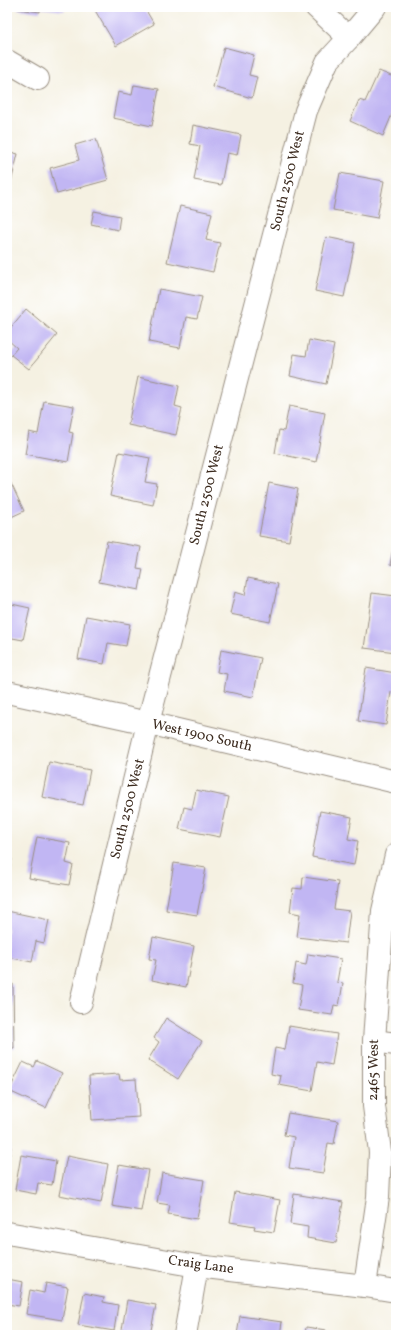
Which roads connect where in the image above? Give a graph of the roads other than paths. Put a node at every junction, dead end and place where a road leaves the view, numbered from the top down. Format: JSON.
{"nodes":[{"id":1,"x":316,"y":7,"type":"edge"},
{"id":2,"x":375,"y":7,"type":"edge"},
{"id":3,"x":349,"y":38,"type":"junction"},
{"id":4,"x":7,"y":62,"type":"edge"},
{"id":5,"x":38,"y":79,"type":"dead end"},
{"id":6,"x":7,"y":692,"type":"edge"},
{"id":7,"x":148,"y":723,"type":"junction"},
{"id":8,"x":396,"y":782,"type":"edge"},
{"id":9,"x":396,"y":855,"type":"edge"},
{"id":10,"x":81,"y":1002,"type":"dead end"},
{"id":11,"x":374,"y":1041,"type":"junction"},
{"id":12,"x":396,"y":1044,"type":"edge"},
{"id":13,"x":7,"y":1233,"type":"edge"},
{"id":14,"x":197,"y":1266,"type":"junction"},
{"id":15,"x":365,"y":1286,"type":"junction"},
{"id":16,"x":396,"y":1291,"type":"edge"},
{"id":17,"x":185,"y":1335,"type":"edge"}],
"edges":[{"from":1,"to":3,"type":"street"},
{"from":2,"to":3,"type":"street","name":"South 2500 West"},
{"from":3,"to":7,"type":"street","name":"South 2500 West"},
{"from":4,"to":5,"type":"street"},
{"from":6,"to":7,"type":"street","name":"West 1900 South"},
{"from":7,"to":8,"type":"street","name":"West 1900 South"},
{"from":7,"to":10,"type":"street","name":"South 2500 West"},
{"from":9,"to":11,"type":"street","name":"2465 West"},
{"from":11,"to":12,"type":"street"},
{"from":11,"to":15,"type":"street","name":"2465 West"},
{"from":13,"to":14,"type":"street","name":"Craig Lane"},
{"from":14,"to":15,"type":"street","name":"Craig Lane"},
{"from":14,"to":17,"type":"street"},
{"from":15,"to":16,"type":"street","name":"Craig Lane"}]}
